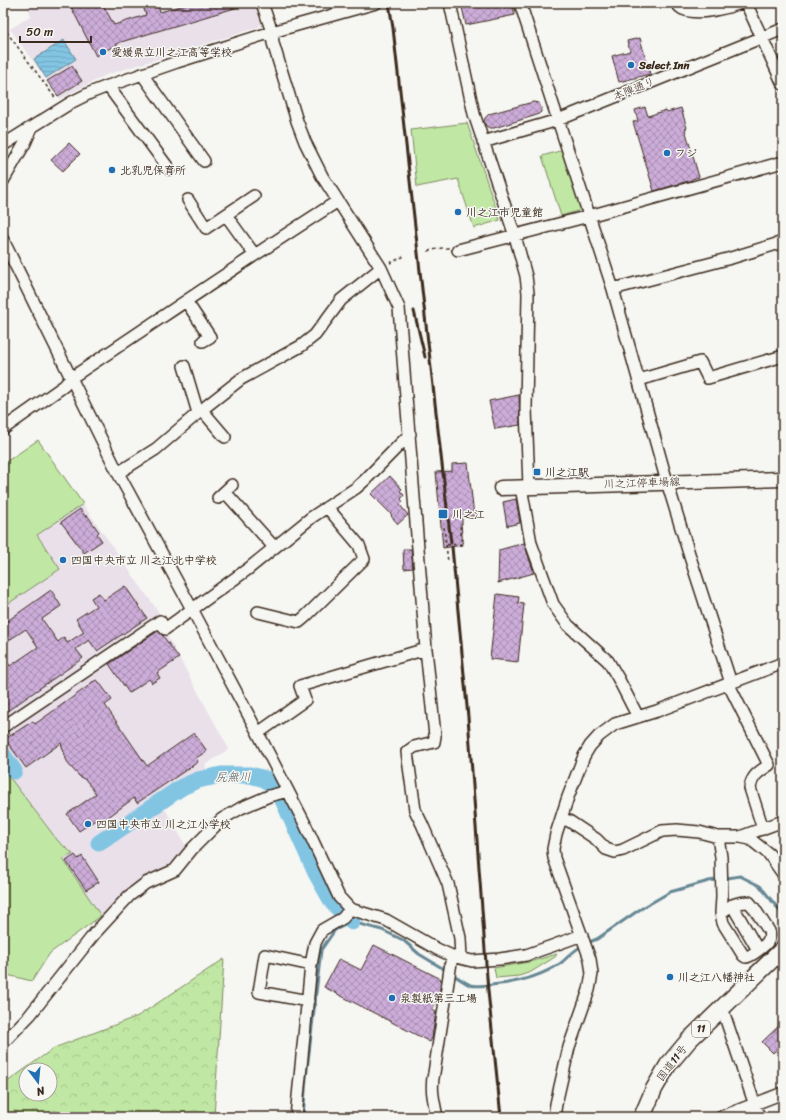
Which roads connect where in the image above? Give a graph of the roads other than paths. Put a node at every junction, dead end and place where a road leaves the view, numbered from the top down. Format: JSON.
{"nodes":[{"id":1,"x":262,"y":3,"type":"edge"},
{"id":2,"x":376,"y":3,"type":"edge"},
{"id":3,"x":450,"y":3,"type":"edge"},
{"id":4,"x":520,"y":3,"type":"edge"},
{"id":5,"x":676,"y":3,"type":"edge"},
{"id":6,"x":742,"y":3,"type":"edge"},
{"id":7,"x":746,"y":3,"type":"edge"},
{"id":8,"x":783,"y":29,"type":"edge"},
{"id":9,"x":272,"y":32,"type":"junction"},
{"id":10,"x":763,"y":38,"type":"junction"},
{"id":11,"x":142,"y":74,"type":"junction"},
{"id":12,"x":783,"y":84,"type":"edge"},
{"id":13,"x":108,"y":86,"type":"junction"},
{"id":14,"x":558,"y":120,"type":"junction"},
{"id":15,"x":32,"y":126,"type":"junction"},
{"id":16,"x":483,"y":142,"type":"junction"},
{"id":17,"x":3,"y":145,"type":"edge"},
{"id":18,"x":204,"y":161,"type":"dead end"},
{"id":19,"x":783,"y":162,"type":"edge"},
{"id":20,"x":169,"y":169,"type":"dead end"},
{"id":21,"x":3,"y":181,"type":"edge"},
{"id":22,"x":254,"y":196,"type":"dead end"},
{"id":23,"x":188,"y":200,"type":"dead end"},
{"id":24,"x":338,"y":201,"type":"junction"},
{"id":25,"x":226,"y":215,"type":"junction"},
{"id":26,"x":589,"y":216,"type":"junction"},
{"id":27,"x":515,"y":236,"type":"junction"},
{"id":28,"x":3,"y":240,"type":"edge"},
{"id":29,"x":783,"y":242,"type":"edge"},
{"id":30,"x":458,"y":250,"type":"road end"},
{"id":31,"x":254,"y":254,"type":"junction"},
{"id":32,"x":380,"y":268,"type":"junction"},
{"id":33,"x":613,"y":289,"type":"junction"},
{"id":34,"x":186,"y":301,"type":"junction"},
{"id":35,"x":203,"y":341,"type":"dead end"},
{"id":36,"x":783,"y":356,"type":"edge"},
{"id":37,"x":184,"y":366,"type":"dead end"},
{"id":38,"x":71,"y":378,"type":"junction"},
{"id":39,"x":639,"y":380,"type":"junction"},
{"id":40,"x":200,"y":411,"type":"junction"},
{"id":41,"x":3,"y":429,"type":"edge"},
{"id":42,"x":410,"y":434,"type":"junction"},
{"id":43,"x":225,"y":437,"type":"dead end"},
{"id":44,"x":118,"y":473,"type":"junction"},
{"id":45,"x":783,"y":479,"type":"edge"},
{"id":46,"x":667,"y":482,"type":"junction"},
{"id":47,"x":525,"y":486,"type":"junction"},
{"id":48,"x":501,"y":488,"type":"dead end"},
{"id":49,"x":225,"y":492,"type":"dead end"},
{"id":50,"x":327,"y":507,"type":"junction"},
{"id":51,"x":274,"y":547,"type":"junction"},
{"id":52,"x":192,"y":609,"type":"junction"},
{"id":53,"x":258,"y":612,"type":"dead end"},
{"id":54,"x":426,"y":650,"type":"junction"},
{"id":55,"x":783,"y":663,"type":"edge"},
{"id":56,"x":729,"y":683,"type":"junction"},
{"id":57,"x":638,"y":717,"type":"junction"},
{"id":58,"x":3,"y":727,"type":"edge"},
{"id":59,"x":258,"y":733,"type":"junction"},
{"id":60,"x":288,"y":790,"type":"junction"},
{"id":61,"x":562,"y":819,"type":"junction"},
{"id":62,"x":783,"y":821,"type":"edge"},
{"id":63,"x":763,"y":829,"type":"junction"},
{"id":64,"x":718,"y":837,"type":"junction"},
{"id":65,"x":740,"y":837,"type":"junction"},
{"id":66,"x":783,"y":874,"type":"edge"},
{"id":67,"x":732,"y":905,"type":"junction"},
{"id":68,"x":350,"y":909,"type":"junction"},
{"id":69,"x":721,"y":913,"type":"junction"},
{"id":70,"x":582,"y":934,"type":"junction"},
{"id":71,"x":758,"y":950,"type":"junction"},
{"id":72,"x":781,"y":952,"type":"edge"},
{"id":73,"x":453,"y":964,"type":"junction"},
{"id":74,"x":311,"y":965,"type":"junction"},
{"id":75,"x":308,"y":1000,"type":"junction"},
{"id":76,"x":722,"y":1008,"type":"junction"},
{"id":77,"x":3,"y":1042,"type":"edge"},
{"id":78,"x":783,"y":1093,"type":"edge"},
{"id":79,"x":755,"y":1104,"type":"junction"},
{"id":80,"x":296,"y":1117,"type":"edge"},
{"id":81,"x":437,"y":1117,"type":"edge"},
{"id":82,"x":554,"y":1117,"type":"edge"},
{"id":83,"x":642,"y":1117,"type":"edge"},
{"id":84,"x":721,"y":1117,"type":"edge"},
{"id":85,"x":760,"y":1117,"type":"edge"}],
"edges":[{"from":1,"to":9,"type":"street"},
{"from":2,"to":9,"type":"street"},
{"from":3,"to":16,"type":"street"},
{"from":4,"to":14,"type":"street"},
{"from":5,"to":6,"type":"street"},
{"from":7,"to":10,"type":"street"},
{"from":8,"to":10,"type":"street","name":"本陣通り"},
{"from":9,"to":11,"type":"street"},
{"from":9,"to":24,"type":"street"},
{"from":10,"to":12,"type":"street"},
{"from":10,"to":14,"type":"street","name":"本陣通り"},
{"from":11,"to":13,"type":"street"},
{"from":11,"to":18,"type":"street"},
{"from":13,"to":15,"type":"street"},
{"from":13,"to":20,"type":"street"},
{"from":14,"to":16,"type":"street","name":"本陣通り"},
{"from":14,"to":26,"type":"street"},
{"from":15,"to":17,"type":"street"},
{"from":15,"to":21,"type":"street"},
{"from":16,"to":27,"type":"street"},
{"from":19,"to":26,"type":"street"},
{"from":22,"to":25,"type":"street"},
{"from":23,"to":25,"type":"street"},
{"from":24,"to":31,"type":"street"},
{"from":24,"to":32,"type":"street"},
{"from":25,"to":31,"type":"street"},
{"from":26,"to":27,"type":"street"},
{"from":26,"to":33,"type":"street"},
{"from":27,"to":30,"type":"street"},
{"from":27,"to":47,"type":"street"},
{"from":28,"to":38,"type":"street"},
{"from":29,"to":33,"type":"street"},
{"from":31,"to":34,"type":"street"},
{"from":32,"to":40,"type":"street"},
{"from":32,"to":42,"type":"street"},
{"from":33,"to":39,"type":"street"},
{"from":34,"to":35,"type":"street"},
{"from":34,"to":38,"type":"street"},
{"from":36,"to":39,"type":"street"},
{"from":37,"to":40,"type":"street"},
{"from":38,"to":41,"type":"street"},
{"from":38,"to":44,"type":"street"},
{"from":39,"to":46,"type":"street"},
{"from":40,"to":43,"type":"street"},
{"from":40,"to":44,"type":"street"},
{"from":42,"to":50,"type":"street"},
{"from":42,"to":54,"type":"street"},
{"from":44,"to":52,"type":"street"},
{"from":45,"to":46,"type":"main road","name":"川之江停車場線"},
{"from":46,"to":47,"type":"main road","name":"川之江停車場線"},
{"from":46,"to":56,"type":"street"},
{"from":47,"to":48,"type":"main road","name":"川之江停車場線"},
{"from":47,"to":57,"type":"street"},
{"from":49,"to":51,"type":"street"},
{"from":50,"to":51,"type":"street"},
{"from":50,"to":53,"type":"street"},
{"from":51,"to":52,"type":"street"},
{"from":52,"to":58,"type":"street"},
{"from":52,"to":59,"type":"street"},
{"from":54,"to":59,"type":"street"},
{"from":54,"to":73,"type":"street"},
{"from":55,"to":56,"type":"street"},
{"from":56,"to":57,"type":"street"},
{"from":56,"to":63,"type":"street"},
{"from":57,"to":61,"type":"street"},
{"from":59,"to":60,"type":"street"},
{"from":60,"to":68,"type":"street"},
{"from":60,"to":77,"type":"street"},
{"from":61,"to":64,"type":"street"},
{"from":61,"to":70,"type":"street"},
{"from":62,"to":63,"type":"street"},
{"from":63,"to":65,"type":"street"},
{"from":64,"to":65,"type":"street"},
{"from":64,"to":69,"type":"street"},
{"from":65,"to":66,"type":"street"},
{"from":67,"to":69,"type":"street"},
{"from":67,"to":71,"type":"street"},
{"from":67,"to":71,"type":"street"},
{"from":68,"to":73,"type":"street"},
{"from":68,"to":74,"type":"street"},
{"from":69,"to":71,"type":"street"},
{"from":70,"to":73,"type":"street"},
{"from":70,"to":82,"type":"street"},
{"from":72,"to":76,"type":"highway","name":"国道11号","number":"11"},
{"from":73,"to":81,"type":"street"},
{"from":74,"to":75,"type":"street"},
{"from":74,"to":75,"type":"street"},
{"from":75,"to":80,"type":"street"},
{"from":76,"to":79,"type":"street"},
{"from":76,"to":83,"type":"highway","name":"国道11号","number":"11"},
{"from":78,"to":79,"type":"street"},
{"from":79,"to":84,"type":"street"},
{"from":79,"to":85,"type":"street"}]}
